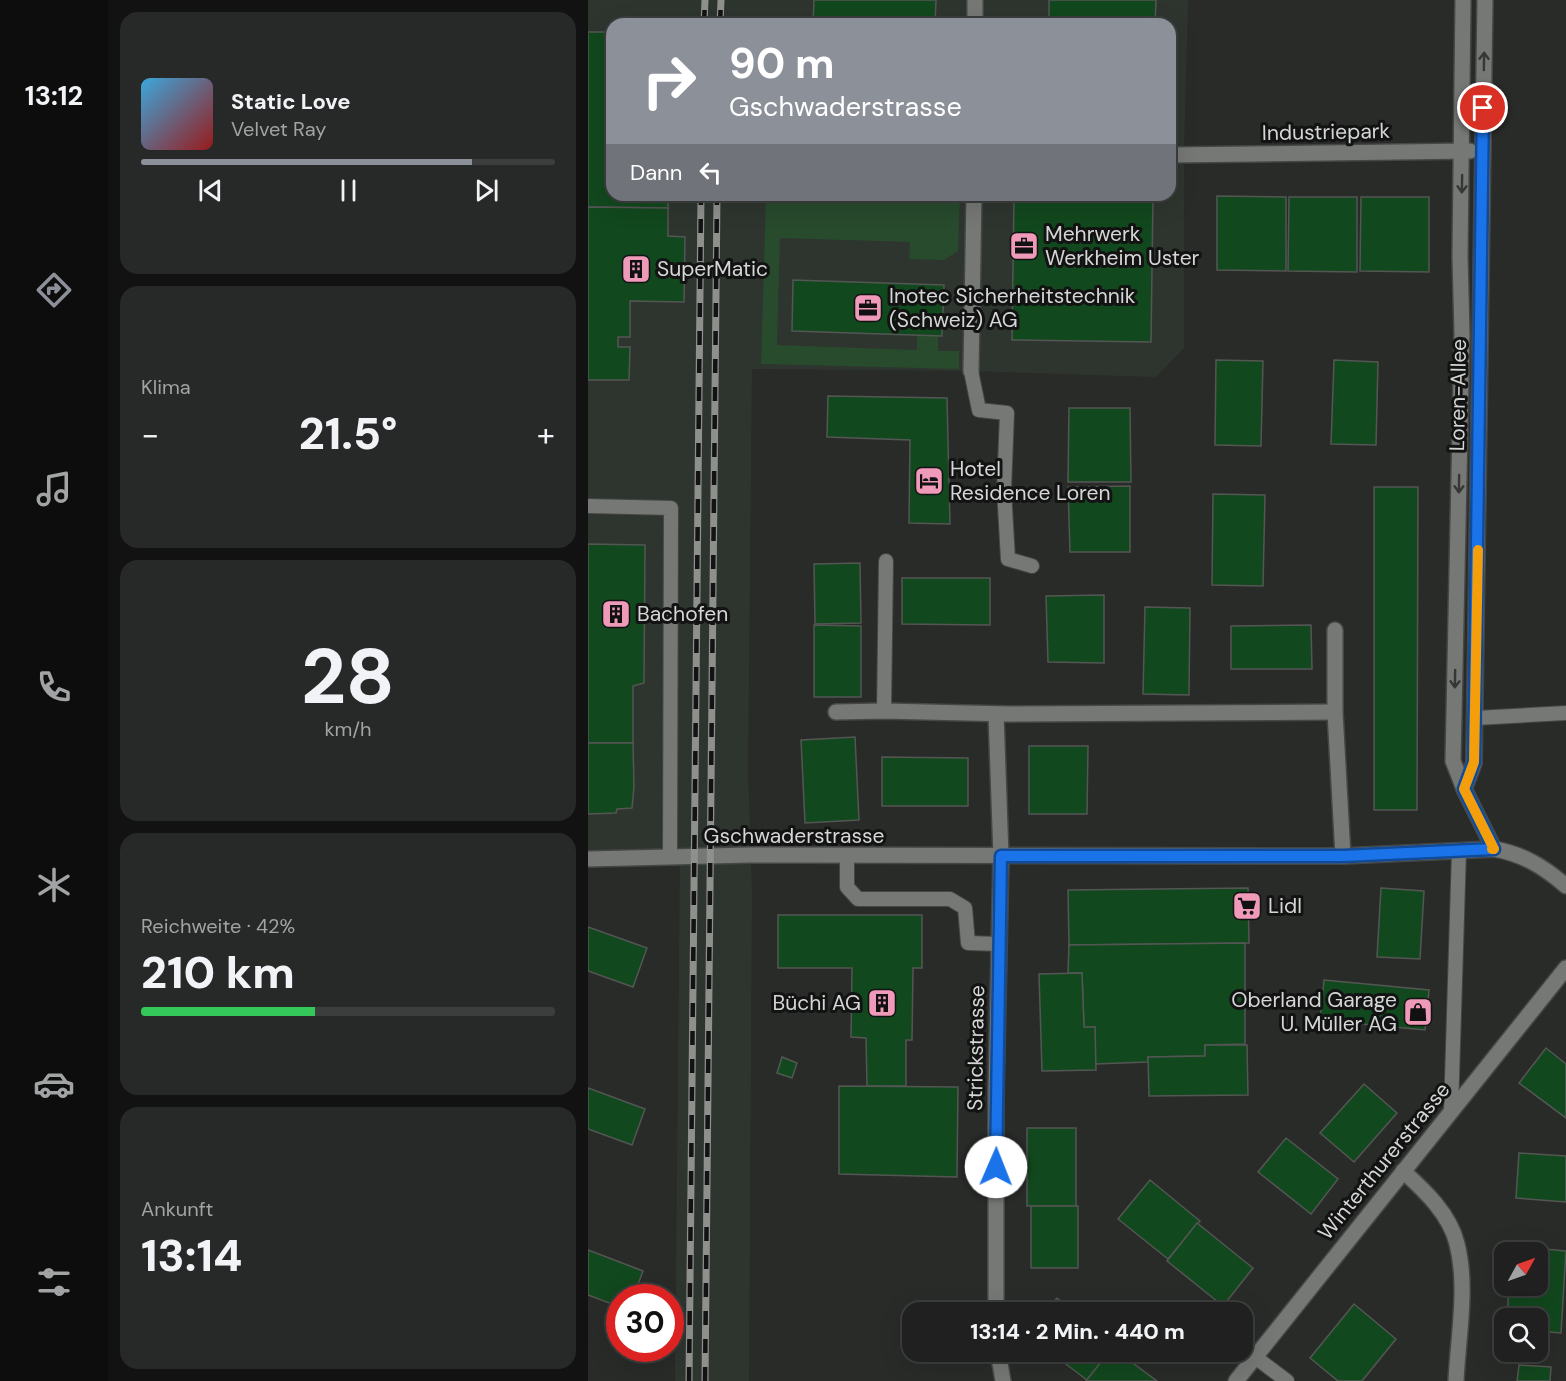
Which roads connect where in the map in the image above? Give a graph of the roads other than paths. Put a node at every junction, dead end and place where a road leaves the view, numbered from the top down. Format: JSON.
{"nodes":[{"id":1,"x":975,"y":0,"type":"edge"},
{"id":2,"x":1463,"y":0,"type":"edge"},
{"id":3,"x":1485,"y":0,"type":"edge"},
{"id":4,"x":975,"y":18,"type":"edge"},
{"id":5,"x":1462,"y":151,"type":"junction"},
{"id":6,"x":1482,"y":151,"type":"junction"},
{"id":7,"x":1176,"y":155,"type":"edge"},
{"id":8,"x":974,"y":201,"type":"edge"},
{"id":9,"x":971,"y":371,"type":"joint"},
{"id":10,"x":588,"y":506,"type":"edge"},
{"id":11,"x":886,"y":561,"type":"dead end"},
{"id":12,"x":1032,"y":566,"type":"dead end"},
{"id":13,"x":1335,"y":630,"type":"dead end"},
{"id":14,"x":884,"y":711,"type":"junction"},
{"id":15,"x":836,"y":712,"type":"dead end"},
{"id":16,"x":1335,"y":712,"type":"junction"},
{"id":17,"x":996,"y":714,"type":"junction"},
{"id":18,"x":1566,"y":714,"type":"edge"},
{"id":19,"x":1476,"y":718,"type":"junction"},
{"id":20,"x":1464,"y":789,"type":"junction"},
{"id":21,"x":1494,"y":849,"type":"junction"},
{"id":22,"x":1459,"y":851,"type":"junction"},
{"id":23,"x":1001,"y":856,"type":"junction"},
{"id":24,"x":1343,"y":856,"type":"junction"},
{"id":25,"x":670,"y":857,"type":"junction"},
{"id":26,"x":847,"y":857,"type":"junction"},
{"id":27,"x":588,"y":859,"type":"edge"},
{"id":28,"x":1566,"y":886,"type":"edge"},
{"id":29,"x":998,"y":944,"type":"junction"},
{"id":30,"x":1566,"y":968,"type":"edge"},
{"id":31,"x":1451,"y":1111,"type":"junction"},
{"id":32,"x":1403,"y":1171,"type":"junction"},
{"id":33,"x":996,"y":1302,"type":"edge"},
{"id":34,"x":1255,"y":1357,"type":"junction"},
{"id":35,"x":1000,"y":1362,"type":"edge"},
{"id":36,"x":1003,"y":1381,"type":"edge"},
{"id":37,"x":1236,"y":1381,"type":"edge"},
{"id":38,"x":1287,"y":1381,"type":"edge"},
{"id":39,"x":1456,"y":1381,"type":"edge"}],
"edges":[{"from":1,"to":4,"type":"street"},
{"from":2,"to":5,"type":"street","name":"Loren-Allee"},
{"from":6,"to":3,"type":"street","name":"Loren-Allee","one_way":true},
{"from":5,"to":6,"type":"street","name":"Industriepark"},
{"from":5,"to":7,"type":"street","name":"Industriepark"},
{"from":5,"to":20,"type":"street","name":"Loren-Allee","one_way":true},
{"from":6,"to":19,"type":"street","name":"Loren-Allee"},
{"from":8,"to":9,"type":"street"},
{"from":9,"to":12,"type":"lane"},
{"from":10,"to":25,"type":"lane"},
{"from":11,"to":14,"type":"lane"},
{"from":13,"to":16,"type":"street"},
{"from":14,"to":15,"type":"street"},
{"from":14,"to":17,"type":"street"},
{"from":16,"to":17,"type":"street"},
{"from":16,"to":24,"type":"street"},
{"from":17,"to":23,"type":"street"},
{"from":18,"to":19,"type":"lane"},
{"from":19,"to":20,"type":"street","name":"Loren-Allee"},
{"from":20,"to":21,"type":"street","name":"Loren-Allee"},
{"from":21,"to":22,"type":"street","name":"Gschwaderstrasse"},
{"from":21,"to":28,"type":"street","name":"Gschwaderstrasse"},
{"from":22,"to":24,"type":"street","name":"Gschwaderstrasse"},
{"from":22,"to":31,"type":"lane"},
{"from":23,"to":24,"type":"street","name":"Gschwaderstrasse"},
{"from":23,"to":26,"type":"street","name":"Gschwaderstrasse"},
{"from":23,"to":29,"type":"street","name":"Strickstrasse"},
{"from":25,"to":26,"type":"street","name":"Gschwaderstrasse"},
{"from":25,"to":27,"type":"street","name":"Gschwaderstrasse"},
{"from":26,"to":29,"type":"lane"},
{"from":29,"to":33,"type":"street","name":"Strickstrasse"},
{"from":30,"to":31,"type":"street","name":"Winterthurerstrasse"},
{"from":31,"to":32,"type":"street","name":"Winterthurerstrasse"},
{"from":32,"to":34,"type":"street","name":"Winterthurerstrasse"},
{"from":32,"to":39,"type":"street"},
{"from":34,"to":37,"type":"street","name":"Winterthurerstrasse"},
{"from":34,"to":38,"type":"lane"},
{"from":35,"to":36,"type":"street"}]}
